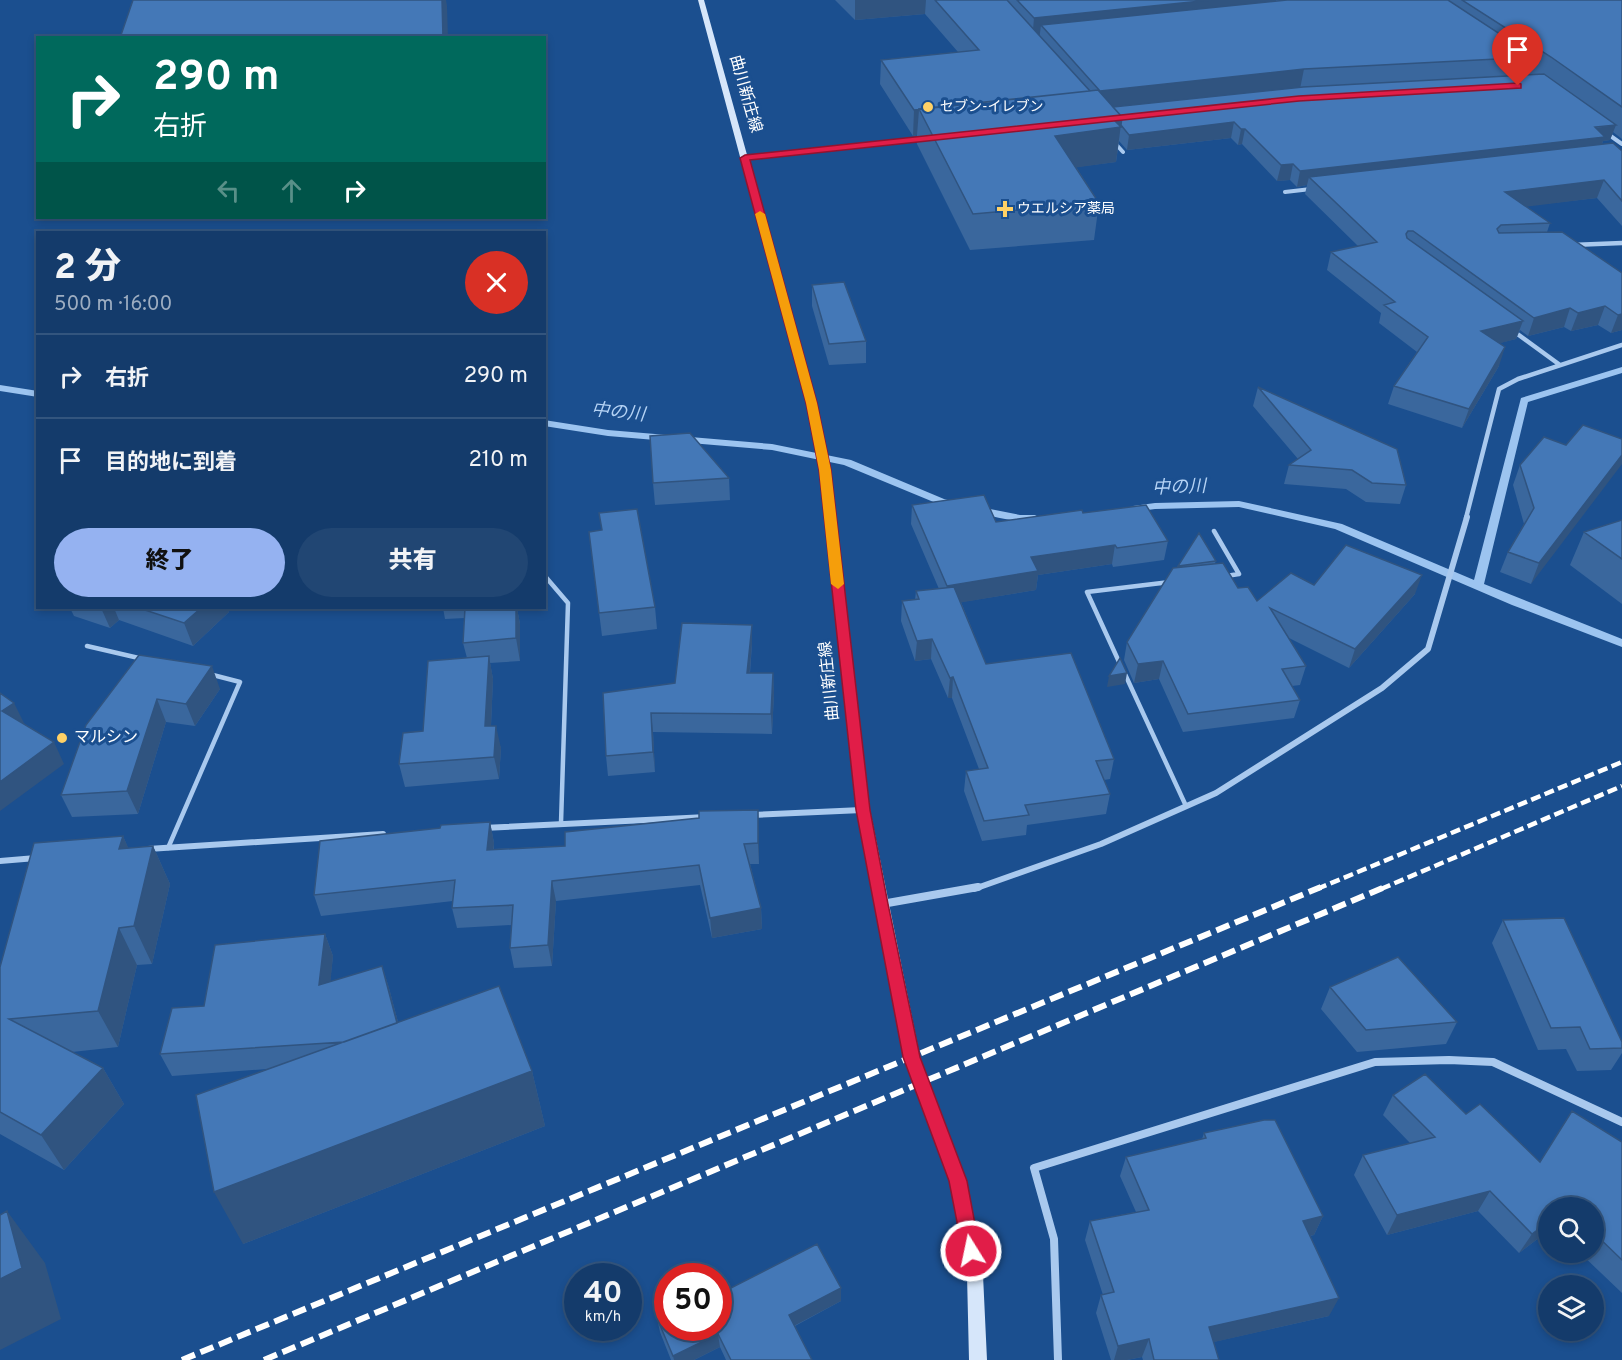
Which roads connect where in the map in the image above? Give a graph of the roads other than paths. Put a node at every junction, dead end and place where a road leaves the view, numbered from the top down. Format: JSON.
{"nodes":[{"id":1,"x":700,"y":0,"type":"edge"},
{"id":2,"x":1604,"y":131,"type":"edge"},
{"id":3,"x":1110,"y":136,"type":"edge"},
{"id":4,"x":930,"y":138,"type":"edge"},
{"id":5,"x":1622,"y":144,"type":"edge"},
{"id":6,"x":1123,"y":152,"type":"edge"},
{"id":7,"x":745,"y":158,"type":"junction"},
{"id":8,"x":1320,"y":188,"type":"edge"},
{"id":9,"x":1285,"y":192,"type":"dead end"},
{"id":10,"x":1622,"y":243,"type":"edge"},
{"id":11,"x":1565,"y":245,"type":"edge"},
{"id":12,"x":1502,"y":323,"type":"edge"},
{"id":13,"x":1622,"y":345,"type":"edge"},
{"id":14,"x":1560,"y":365,"type":"junction"},
{"id":15,"x":1214,"y":531,"type":"dead end"},
{"id":16,"x":546,"y":576,"type":"edge"},
{"id":17,"x":1216,"y":577,"type":"edge"},
{"id":18,"x":1180,"y":581,"type":"edge"},
{"id":19,"x":87,"y":646,"type":"dead end"},
{"id":20,"x":153,"y":661,"type":"edge"},
{"id":21,"x":207,"y":674,"type":"edge"},
{"id":22,"x":1186,"y":806,"type":"junction"},
{"id":23,"x":863,"y":810,"type":"junction"},
{"id":24,"x":746,"y":816,"type":"edge"},
{"id":25,"x":711,"y":817,"type":"edge"},
{"id":26,"x":561,"y":823,"type":"junction"},
{"id":27,"x":477,"y":829,"type":"edge"},
{"id":28,"x":394,"y":834,"type":"edge"},
{"id":29,"x":168,"y":848,"type":"junction"},
{"id":30,"x":134,"y":850,"type":"edge"},
{"id":31,"x":45,"y":857,"type":"edge"},
{"id":32,"x":0,"y":861,"type":"edge"},
{"id":33,"x":880,"y":904,"type":"junction"},
{"id":34,"x":1622,"y":1122,"type":"edge"},
{"id":35,"x":978,"y":1360,"type":"edge"},
{"id":36,"x":1058,"y":1360,"type":"edge"}],
"edges":[{"from":1,"to":7,"type":"main road","name":"曲川新庄線"},
{"from":2,"to":5,"type":"street"},
{"from":3,"to":6,"type":"street"},
{"from":4,"to":7,"type":"street"},
{"from":7,"to":23,"type":"main road","name":"曲川新庄線"},
{"from":8,"to":9,"type":"street"},
{"from":10,"to":11,"type":"street"},
{"from":12,"to":14,"type":"street"},
{"from":13,"to":14,"type":"street"},
{"from":14,"to":22,"type":"street"},
{"from":15,"to":17,"type":"lane"},
{"from":16,"to":26,"type":"lane"},
{"from":18,"to":22,"type":"lane"},
{"from":19,"to":20,"type":"lane"},
{"from":21,"to":29,"type":"lane"},
{"from":22,"to":33,"type":"street"},
{"from":23,"to":24,"type":"street"},
{"from":23,"to":33,"type":"main road","name":"曲川新庄線"},
{"from":25,"to":26,"type":"street"},
{"from":26,"to":27,"type":"street"},
{"from":28,"to":29,"type":"street"},
{"from":29,"to":30,"type":"street"},
{"from":31,"to":32,"type":"street"},
{"from":33,"to":35,"type":"main road","name":"曲川新庄線"},
{"from":34,"to":36,"type":"street"}]}
